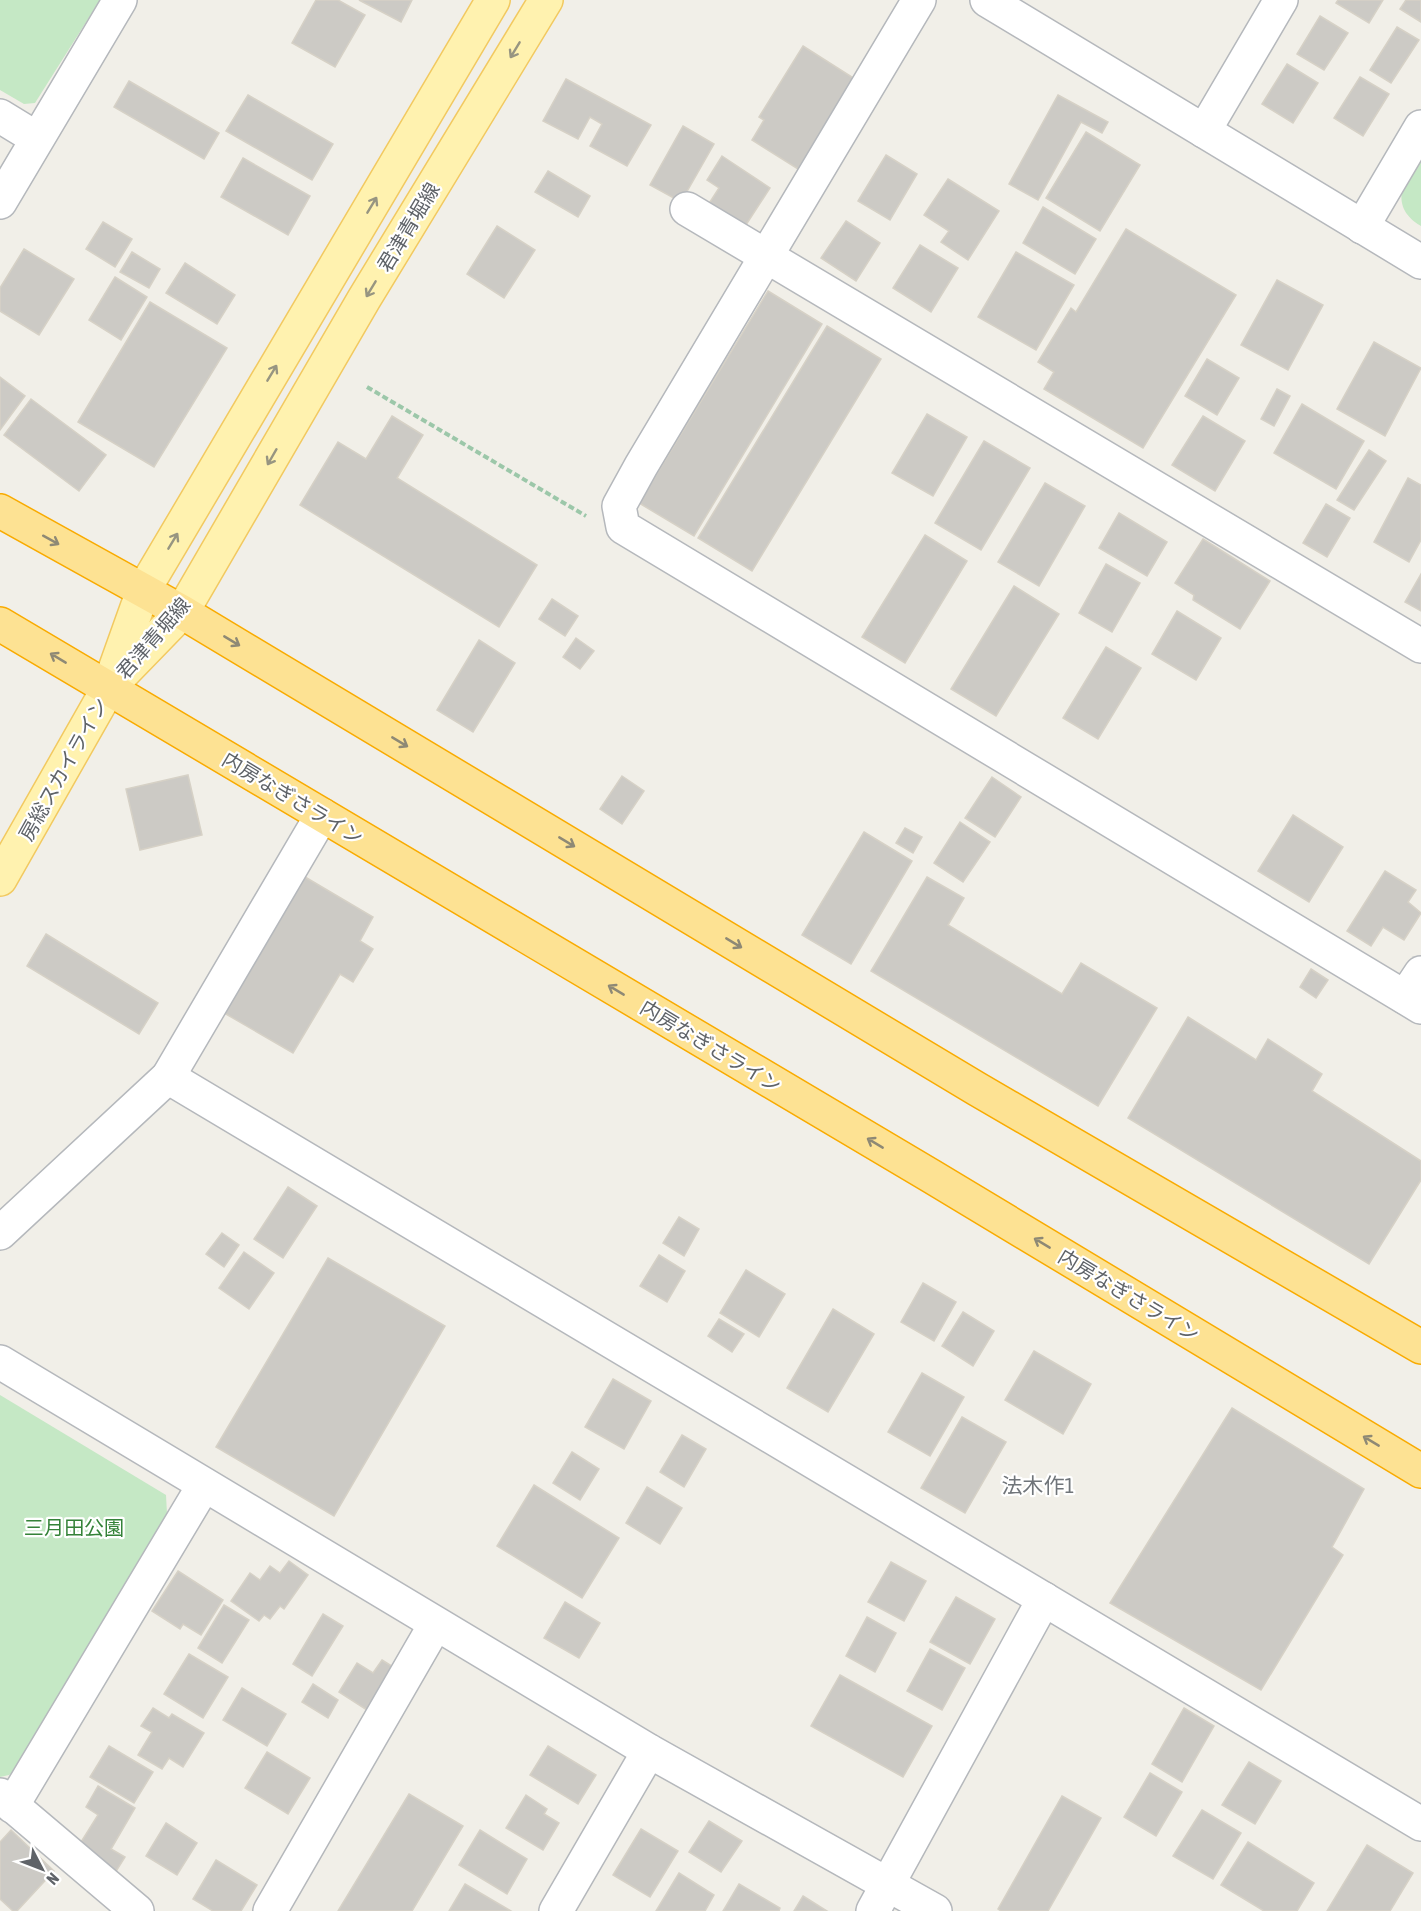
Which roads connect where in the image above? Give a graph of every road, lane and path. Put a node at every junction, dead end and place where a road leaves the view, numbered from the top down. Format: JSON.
{"nodes":[{"id":1,"x":120,"y":0,"type":"edge"},
{"id":2,"x":493,"y":0,"type":"edge"},
{"id":3,"x":546,"y":0,"type":"edge"},
{"id":4,"x":920,"y":0,"type":"edge"},
{"id":5,"x":987,"y":0,"type":"edge"},
{"id":6,"x":1281,"y":0,"type":"edge"},
{"id":7,"x":0,"y":116,"type":"edge"},
{"id":8,"x":1421,"y":127,"type":"edge"},
{"id":9,"x":1204,"y":131,"type":"junction"},
{"id":10,"x":36,"y":138,"type":"junction"},
{"id":11,"x":0,"y":202,"type":"edge"},
{"id":12,"x":687,"y":209,"type":"dead end"},
{"id":13,"x":1362,"y":227,"type":"junction"},
{"id":14,"x":766,"y":256,"type":"junction"},
{"id":15,"x":1421,"y":262,"type":"edge"},
{"id":16,"x":367,"y":387,"type":"dead end"},
{"id":17,"x":0,"y":511,"type":"edge"},
{"id":18,"x":623,"y":527,"type":"junction"},
{"id":19,"x":143,"y":591,"type":"junction"},
{"id":20,"x":182,"y":612,"type":"junction"},
{"id":21,"x":0,"y":624,"type":"edge"},
{"id":22,"x":1421,"y":646,"type":"edge"},
{"id":23,"x":108,"y":689,"type":"junction"},
{"id":24,"x":322,"y":816,"type":"junction"},
{"id":25,"x":0,"y":879,"type":"edge"},
{"id":26,"x":1416,"y":992,"type":"edge"},
{"id":27,"x":168,"y":1077,"type":"junction"},
{"id":28,"x":0,"y":1233,"type":"edge"},
{"id":29,"x":1421,"y":1347,"type":"edge"},
{"id":30,"x":0,"y":1362,"type":"edge"},
{"id":31,"x":1421,"y":1471,"type":"edge"},
{"id":32,"x":204,"y":1485,"type":"junction"},
{"id":33,"x":1044,"y":1599,"type":"junction"},
{"id":34,"x":435,"y":1625,"type":"junction"},
{"id":35,"x":649,"y":1751,"type":"junction"},
{"id":36,"x":6,"y":1801,"type":"edge"},
{"id":37,"x":1421,"y":1824,"type":"edge"},
{"id":38,"x":881,"y":1898,"type":"edge"},
{"id":39,"x":137,"y":1911,"type":"edge"},
{"id":40,"x":270,"y":1911,"type":"edge"},
{"id":41,"x":556,"y":1911,"type":"edge"},
{"id":42,"x":935,"y":1911,"type":"edge"}],
"edges":[{"from":1,"to":10,"type":"street"},
{"from":19,"to":2,"type":"main road","name":"君津青堀線","one_way":true},
{"from":3,"to":20,"type":"main road","name":"君津青堀線","one_way":true},
{"from":4,"to":14,"type":"street"},
{"from":5,"to":9,"type":"street"},
{"from":6,"to":9,"type":"street"},
{"from":7,"to":10,"type":"street"},
{"from":8,"to":13,"type":"street"},
{"from":9,"to":13,"type":"street"},
{"from":10,"to":11,"type":"street"},
{"from":12,"to":14,"type":"street"},
{"from":13,"to":15,"type":"street"},
{"from":14,"to":18,"type":"street"},
{"from":14,"to":22,"type":"street"},
{"from":16,"to":18,"type":"path"},
{"from":17,"to":19,"type":"highway","one_way":true},
{"from":18,"to":26,"type":"street"},
{"from":19,"to":20,"type":"highway"},
{"from":19,"to":23,"type":"main road","name":"君津青堀線"},
{"from":20,"to":23,"type":"main road","name":"君津青堀線"},
{"from":20,"to":29,"type":"highway","one_way":true},
{"from":23,"to":21,"type":"highway","name":"内房なぎさライン","one_way":true},
{"from":23,"to":24,"type":"highway","name":"内房なぎさライン"},
{"from":23,"to":25,"type":"main road","name":"房総スカイライン"},
{"from":24,"to":27,"type":"street"},
{"from":31,"to":24,"type":"highway","name":"内房なぎさライン","one_way":true},
{"from":27,"to":28,"type":"street"},
{"from":27,"to":33,"type":"street"},
{"from":30,"to":32,"type":"street"},
{"from":32,"to":34,"type":"street"},
{"from":32,"to":36,"type":"street"},
{"from":33,"to":37,"type":"street"},
{"from":33,"to":38,"type":"street"},
{"from":34,"to":35,"type":"street"},
{"from":34,"to":40,"type":"street"},
{"from":35,"to":38,"type":"street"},
{"from":35,"to":41,"type":"street"},
{"from":36,"to":39,"type":"street"},
{"from":38,"to":42,"type":"street"}]}
